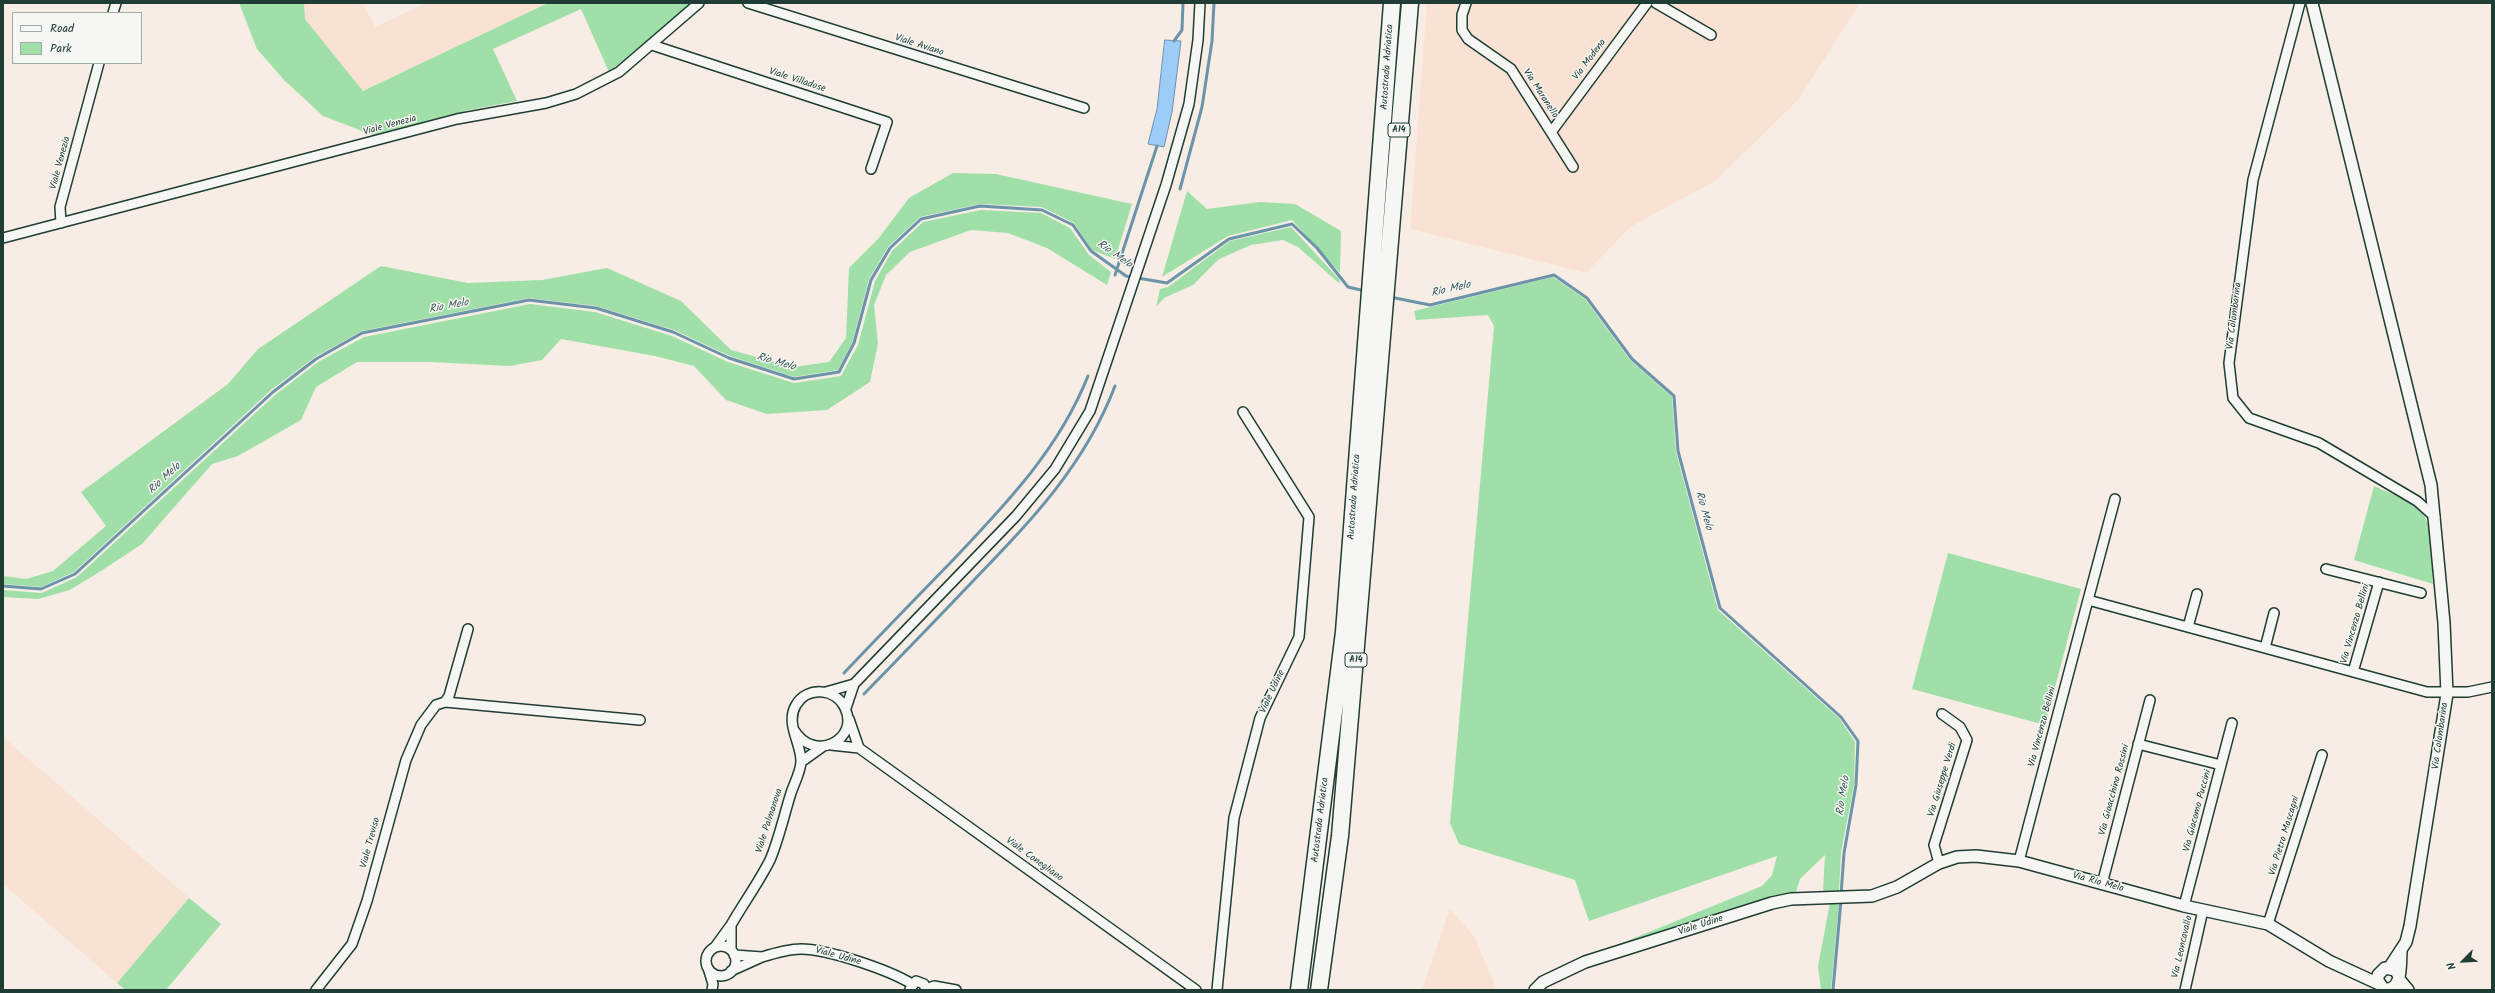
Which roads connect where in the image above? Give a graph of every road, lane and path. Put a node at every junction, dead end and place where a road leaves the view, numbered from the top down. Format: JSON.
{"nodes":[{"id":1,"x":699,"y":3,"type":"edge"},
{"id":2,"x":748,"y":3,"type":"edge"},
{"id":3,"x":1200,"y":3,"type":"edge"},
{"id":4,"x":1392,"y":3,"type":"edge"},
{"id":5,"x":1410,"y":3,"type":"edge"},
{"id":6,"x":1466,"y":3,"type":"edge"},
{"id":7,"x":1647,"y":3,"type":"edge"},
{"id":8,"x":1656,"y":3,"type":"edge"},
{"id":9,"x":2300,"y":3,"type":"edge"},
{"id":10,"x":2312,"y":3,"type":"edge"},
{"id":11,"x":1711,"y":35,"type":"dead end"},
{"id":12,"x":652,"y":45,"type":"junction"},
{"id":13,"x":99,"y":64,"type":"edge"},
{"id":14,"x":1084,"y":108,"type":"dead end"},
{"id":15,"x":1552,"y":131,"type":"junction"},
{"id":16,"x":1573,"y":168,"type":"dead end"},
{"id":17,"x":871,"y":169,"type":"dead end"},
{"id":18,"x":61,"y":223,"type":"junction"},
{"id":19,"x":3,"y":238,"type":"edge"},
{"id":20,"x":1243,"y":412,"type":"dead end"},
{"id":21,"x":2116,"y":499,"type":"dead end"},
{"id":22,"x":2435,"y":517,"type":"junction"},
{"id":23,"x":2326,"y":569,"type":"dead end"},
{"id":24,"x":2379,"y":582,"type":"junction"},
{"id":25,"x":2421,"y":593,"type":"dead end"},
{"id":26,"x":2197,"y":594,"type":"dead end"},
{"id":27,"x":2088,"y":600,"type":"junction"},
{"id":28,"x":2274,"y":613,"type":"dead end"},
{"id":29,"x":2188,"y":627,"type":"junction"},
{"id":30,"x":468,"y":629,"type":"dead end"},
{"id":31,"x":2265,"y":648,"type":"junction"},
{"id":32,"x":2353,"y":672,"type":"junction"},
{"id":33,"x":854,"y":684,"type":"junction"},
{"id":34,"x":2492,"y":687,"type":"edge"},
{"id":35,"x":826,"y":692,"type":"junction"},
{"id":36,"x":2447,"y":694,"type":"junction"},
{"id":37,"x":2150,"y":700,"type":"dead end"},
{"id":38,"x":445,"y":702,"type":"junction"},
{"id":39,"x":847,"y":713,"type":"junction"},
{"id":40,"x":1942,"y":714,"type":"dead end"},
{"id":41,"x":640,"y":720,"type":"dead end"},
{"id":42,"x":2232,"y":723,"type":"dead end"},
{"id":43,"x":794,"y":730,"type":"junction"},
{"id":44,"x":2138,"y":744,"type":"junction"},
{"id":45,"x":826,"y":746,"type":"junction"},
{"id":46,"x":859,"y":748,"type":"junction"},
{"id":47,"x":2322,"y":755,"type":"dead end"},
{"id":48,"x":801,"y":762,"type":"junction"},
{"id":49,"x":2221,"y":765,"type":"junction"},
{"id":50,"x":2018,"y":861,"type":"junction"},
{"id":51,"x":1939,"y":863,"type":"junction"},
{"id":52,"x":2102,"y":884,"type":"junction"},
{"id":53,"x":1840,"y":898,"type":"joint"},
{"id":54,"x":2184,"y":906,"type":"junction"},
{"id":55,"x":2203,"y":910,"type":"junction"},
{"id":56,"x":2268,"y":924,"type":"junction"},
{"id":57,"x":731,"y":925,"type":"junction"},
{"id":58,"x":715,"y":947,"type":"junction"},
{"id":59,"x":732,"y":952,"type":"junction"},
{"id":60,"x":2401,"y":952,"type":"junction"},
{"id":61,"x":762,"y":957,"type":"junction"},
{"id":62,"x":707,"y":967,"type":"junction"},
{"id":63,"x":2385,"y":968,"type":"junction"},
{"id":64,"x":731,"y":971,"type":"junction"},
{"id":65,"x":2350,"y":971,"type":"junction"},
{"id":66,"x":2399,"y":977,"type":"junction"},
{"id":67,"x":911,"y":987,"type":"edge"},
{"id":68,"x":2385,"y":988,"type":"edge"},
{"id":69,"x":926,"y":989,"type":"edge"},
{"id":70,"x":316,"y":990,"type":"edge"},
{"id":71,"x":712,"y":990,"type":"edge"},
{"id":72,"x":956,"y":990,"type":"edge"},
{"id":73,"x":1196,"y":990,"type":"edge"},
{"id":74,"x":1217,"y":990,"type":"edge"},
{"id":75,"x":1299,"y":990,"type":"edge"},
{"id":76,"x":1319,"y":990,"type":"edge"},
{"id":77,"x":1535,"y":990,"type":"edge"},
{"id":78,"x":2184,"y":990,"type":"edge"},
{"id":79,"x":2408,"y":990,"type":"edge"}],
"edges":[{"from":1,"to":12,"type":"street","name":"Viale Venezia"},
{"from":2,"to":14,"type":"street","name":"Viale Aviano"},
{"from":3,"to":33,"type":"street"},
{"from":4,"to":75,"type":"highway","name":"Autostrada Adriatica","number":"A14"},
{"from":5,"to":76,"type":"highway","name":"Autostrada Adriatica","number":"A14"},
{"from":6,"to":15,"type":"street","name":"Via Maranello"},
{"from":7,"to":15,"type":"street","name":"Via Modena"},
{"from":8,"to":11,"type":"street"},
{"from":9,"to":22,"type":"street","name":"Via Colombarina"},
{"from":10,"to":22,"type":"street","name":"Via Colombarina"},
{"from":12,"to":17,"type":"street","name":"Viale Villadose"},
{"from":12,"to":18,"type":"street","name":"Viale Venezia"},
{"from":13,"to":18,"type":"street","name":"Viale Venezia"},
{"from":15,"to":16,"type":"street","name":"Via Maranello"},
{"from":18,"to":19,"type":"street","name":"Viale Venezia"},
{"from":20,"to":74,"type":"street","name":"Viale Udine"},
{"from":21,"to":27,"type":"street","name":"Via Vincenzo Bellini"},
{"from":22,"to":36,"type":"street","name":"Via Colombarina"},
{"from":23,"to":24,"type":"street","name":"Via Vincenzo Bellini"},
{"from":24,"to":25,"type":"street","name":"Via Vincenzo Bellini"},
{"from":24,"to":32,"type":"street","name":"Via Vincenzo Bellini"},
{"from":26,"to":29,"type":"street"},
{"from":27,"to":29,"type":"street","name":"Via Vincenzo Bellini"},
{"from":27,"to":50,"type":"street","name":"Via Vincenzo Bellini"},
{"from":28,"to":31,"type":"street"},
{"from":29,"to":31,"type":"street","name":"Via Vincenzo Bellini"},
{"from":30,"to":38,"type":"street"},
{"from":31,"to":32,"type":"street","name":"Via Vincenzo Bellini"},
{"from":32,"to":36,"type":"street","name":"Via Vincenzo Bellini"},
{"from":33,"to":35,"type":"street"},
{"from":33,"to":39,"type":"street"},
{"from":34,"to":36,"type":"street","name":"Via Vincenzo Bellini"},
{"from":35,"to":39,"type":"street"},
{"from":35,"to":43,"type":"street"},
{"from":36,"to":60,"type":"street","name":"Via Colombarina"},
{"from":37,"to":44,"type":"street","name":"Via Gioacchino Rossini"},
{"from":38,"to":41,"type":"street"},
{"from":38,"to":70,"type":"street","name":"Viale Treviso"},
{"from":39,"to":45,"type":"street"},
{"from":39,"to":46,"type":"street"},
{"from":40,"to":51,"type":"street","name":"Via Giuseppe Verdi"},
{"from":42,"to":49,"type":"street","name":"Via Giacomo Puccini"},
{"from":43,"to":45,"type":"street"},
{"from":43,"to":48,"type":"street","name":"Viale Palmanova"},
{"from":44,"to":49,"type":"street"},
{"from":44,"to":52,"type":"street","name":"Via Gioacchino Rossini"},
{"from":45,"to":46,"type":"street","name":"Viale Conegliano"},
{"from":45,"to":48,"type":"street"},
{"from":46,"to":73,"type":"street","name":"Viale Conegliano"},
{"from":47,"to":56,"type":"street","name":"Via Pietro Mascagni"},
{"from":48,"to":57,"type":"street","name":"Viale Palmanova"},
{"from":49,"to":54,"type":"street","name":"Via Giacomo Puccini"},
{"from":50,"to":51,"type":"street","name":"Via Rio Melo"},
{"from":50,"to":52,"type":"street","name":"Via Rio Melo"},
{"from":51,"to":53,"type":"street","name":"Via Rio Melo"},
{"from":52,"to":54,"type":"street","name":"Via Rio Melo"},
{"from":53,"to":77,"type":"street","name":"Viale Udine"},
{"from":54,"to":55,"type":"street","name":"Via Rio Melo"},
{"from":55,"to":56,"type":"street","name":"Via Rio Melo"},
{"from":55,"to":78,"type":"street","name":"Via Leoncavallo"},
{"from":56,"to":65,"type":"street","name":"Via Rio Melo"},
{"from":57,"to":58,"type":"street","name":"Viale Palmanova"},
{"from":57,"to":59,"type":"street"},
{"from":58,"to":59,"type":"street","name":"Viale Udine"},
{"from":58,"to":62,"type":"street"},
{"from":59,"to":61,"type":"street","name":"Viale Udine"},
{"from":59,"to":64,"type":"street"},
{"from":60,"to":63,"type":"street","name":"Via Colombarina"},
{"from":60,"to":66,"type":"street","name":"Via Colombarina"},
{"from":61,"to":64,"type":"street","name":"Viale Udine"},
{"from":61,"to":67,"type":"street","name":"Viale Udine"},
{"from":62,"to":64,"type":"street","name":"Viale Udine"},
{"from":62,"to":71,"type":"street"},
{"from":63,"to":65,"type":"street","name":"Via Rio Melo"},
{"from":63,"to":66,"type":"street"},
{"from":63,"to":68,"type":"street"},
{"from":65,"to":68,"type":"street","name":"Via Rio Melo"},
{"from":66,"to":68,"type":"street"},
{"from":66,"to":79,"type":"street"},
{"from":67,"to":69,"type":"street","name":"Viale Udine"},
{"from":69,"to":72,"type":"street","name":"Viale Udine"}]}
